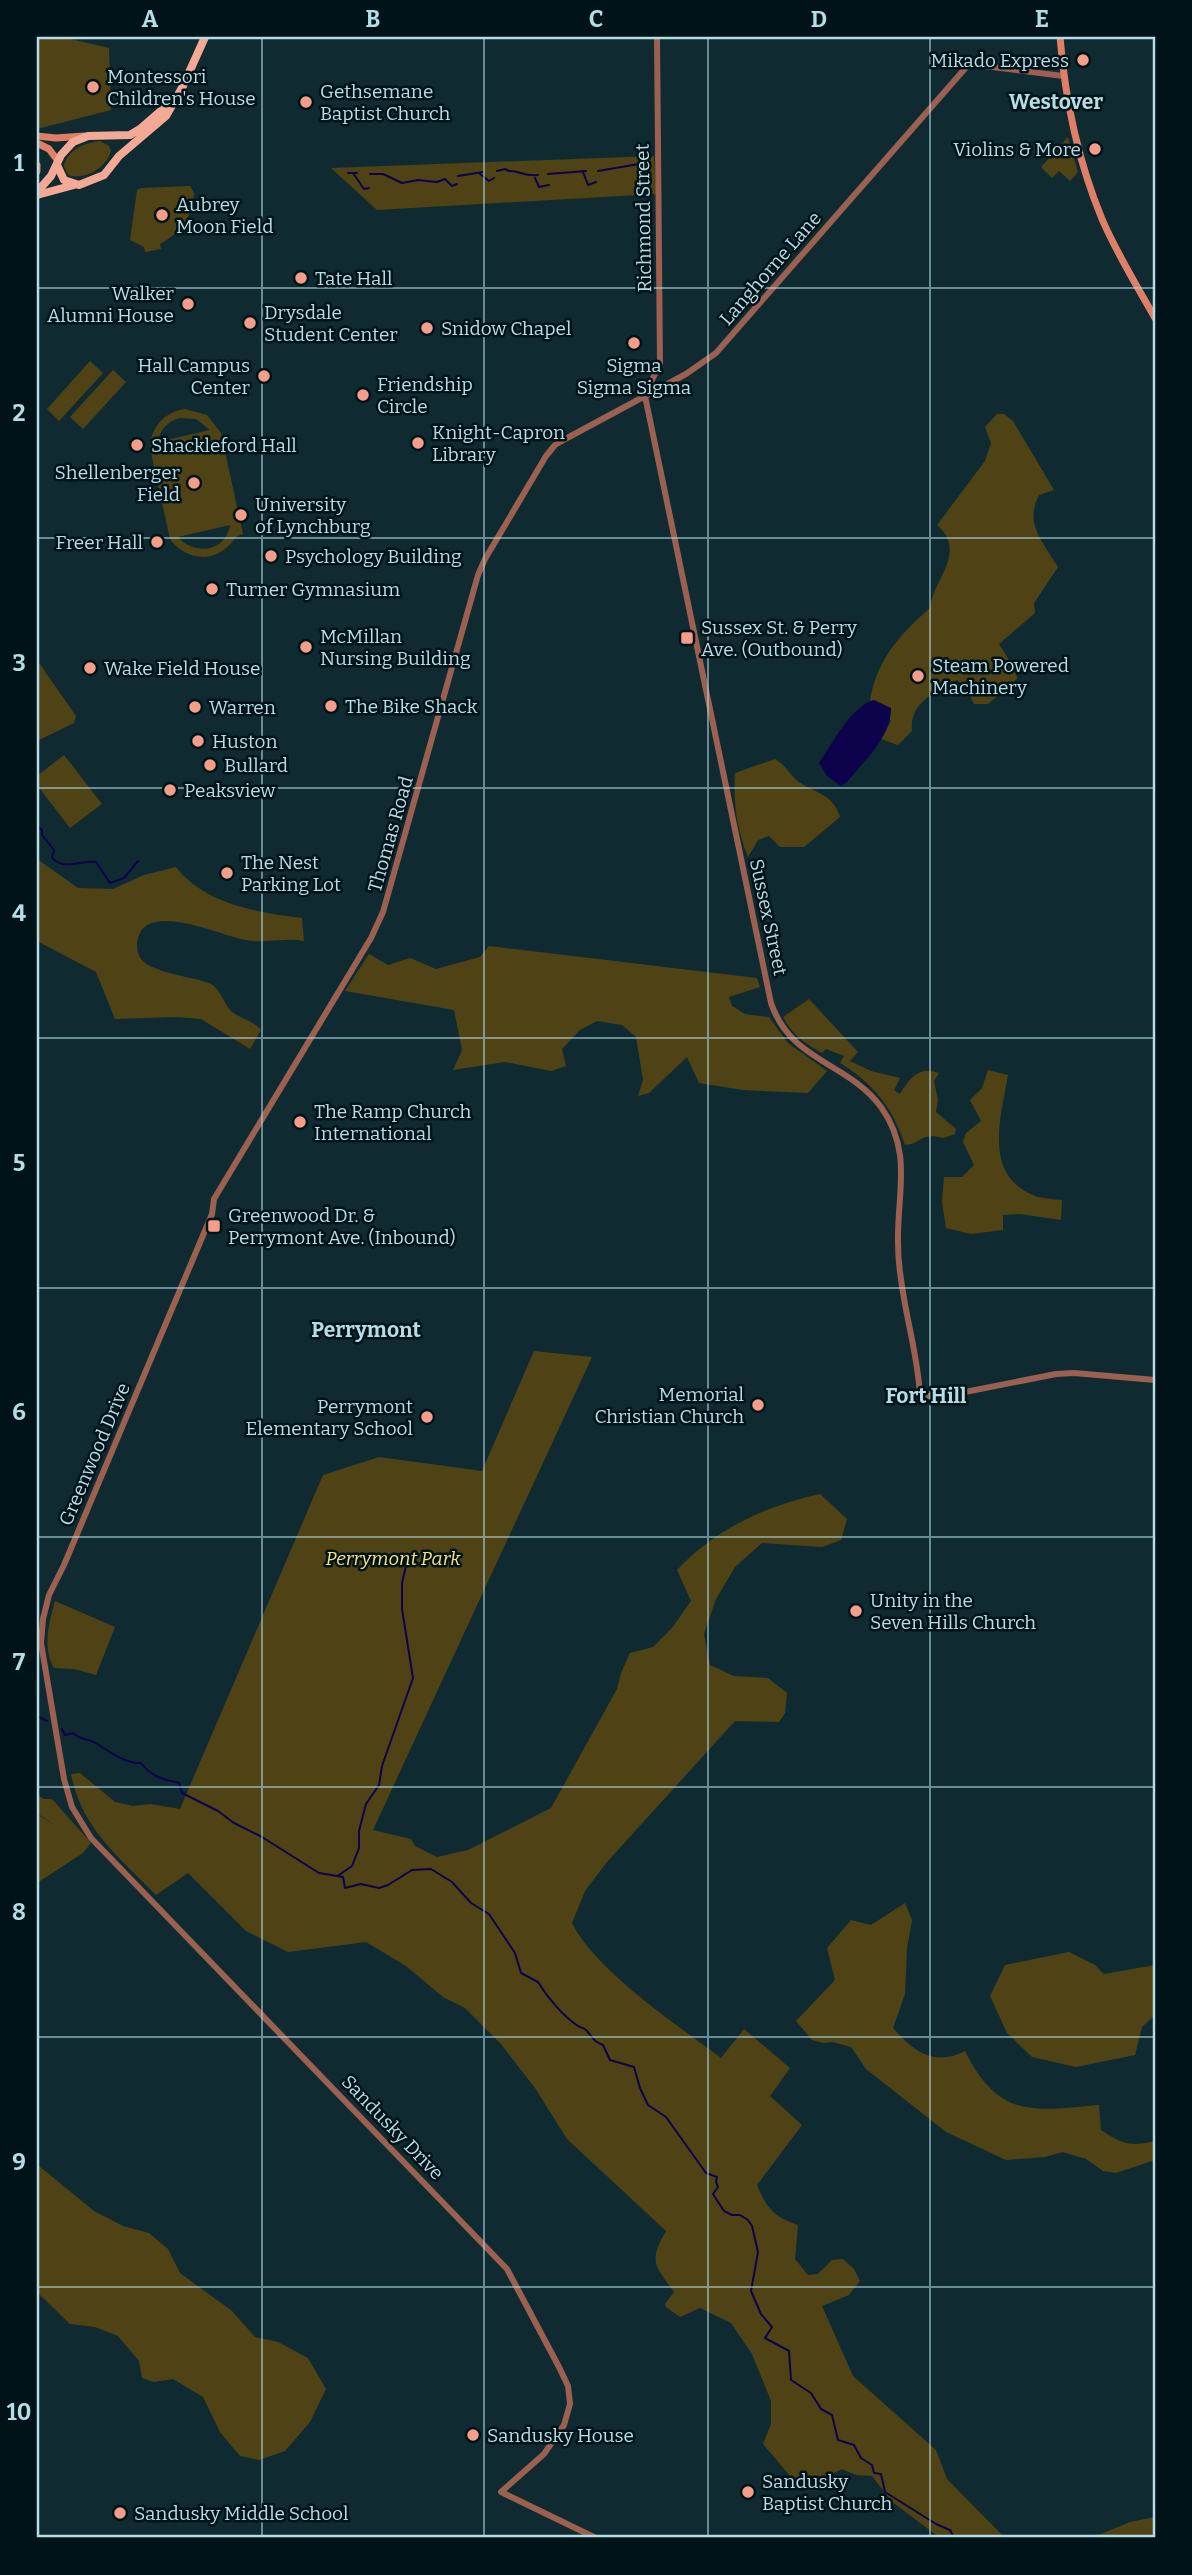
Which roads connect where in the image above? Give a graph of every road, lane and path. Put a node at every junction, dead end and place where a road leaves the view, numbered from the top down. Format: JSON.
{"nodes":[{"id":1,"x":205,"y":37,"type":"edge"},
{"id":2,"x":657,"y":37,"type":"edge"},
{"id":3,"x":1060,"y":37,"type":"edge"},
{"id":4,"x":1063,"y":76,"type":"junction"},
{"id":5,"x":176,"y":98,"type":"junction"},
{"id":6,"x":105,"y":135,"type":"junction"},
{"id":7,"x":37,"y":136,"type":"edge"},
{"id":8,"x":88,"y":136,"type":"junction"},
{"id":9,"x":37,"y":143,"type":"edge"},
{"id":10,"x":119,"y":156,"type":"junction"},
{"id":11,"x":57,"y":163,"type":"junction"},
{"id":12,"x":37,"y":165,"type":"edge"},
{"id":13,"x":37,"y":171,"type":"edge"},
{"id":14,"x":75,"y":184,"type":"junction"},
{"id":15,"x":37,"y":194,"type":"edge"},
{"id":16,"x":1155,"y":318,"type":"edge"},
{"id":17,"x":645,"y":396,"type":"junction"},
{"id":18,"x":555,"y":445,"type":"joint"},
{"id":19,"x":212,"y":1214,"type":"joint"},
{"id":20,"x":1155,"y":1380,"type":"edge"},
{"id":21,"x":52,"y":1712,"type":"joint"},
{"id":22,"x":596,"y":2538,"type":"edge"}],
"edges":[{"from":1,"to":5,"type":"main road"},
{"from":2,"to":17,"type":"street","name":"Richmond Street"},
{"from":3,"to":4,"type":"main road"},
{"from":4,"to":16,"type":"main road"},
{"from":4,"to":17,"type":"street","name":"Langhorne Lane"},
{"from":5,"to":6,"type":"main road"},
{"from":5,"to":10,"type":"main road"},
{"from":6,"to":8,"type":"main road"},
{"from":6,"to":10,"type":"main road"},
{"from":7,"to":8,"type":"main road"},
{"from":8,"to":11,"type":"main road"},
{"from":9,"to":11,"type":"main road"},
{"from":10,"to":14,"type":"main road"},
{"from":11,"to":14,"type":"main road"},
{"from":11,"to":15,"type":"main road"},
{"from":12,"to":13,"type":"main road"},
{"from":14,"to":15,"type":"main road"},
{"from":17,"to":18,"type":"street","name":"Langhorne Lane"},
{"from":17,"to":20,"type":"street","name":"Sussex Street"},
{"from":18,"to":19,"type":"street","name":"Thomas Road"},
{"from":19,"to":21,"type":"street","name":"Greenwood Drive"},
{"from":21,"to":22,"type":"street","name":"Sandusky Drive"}]}
